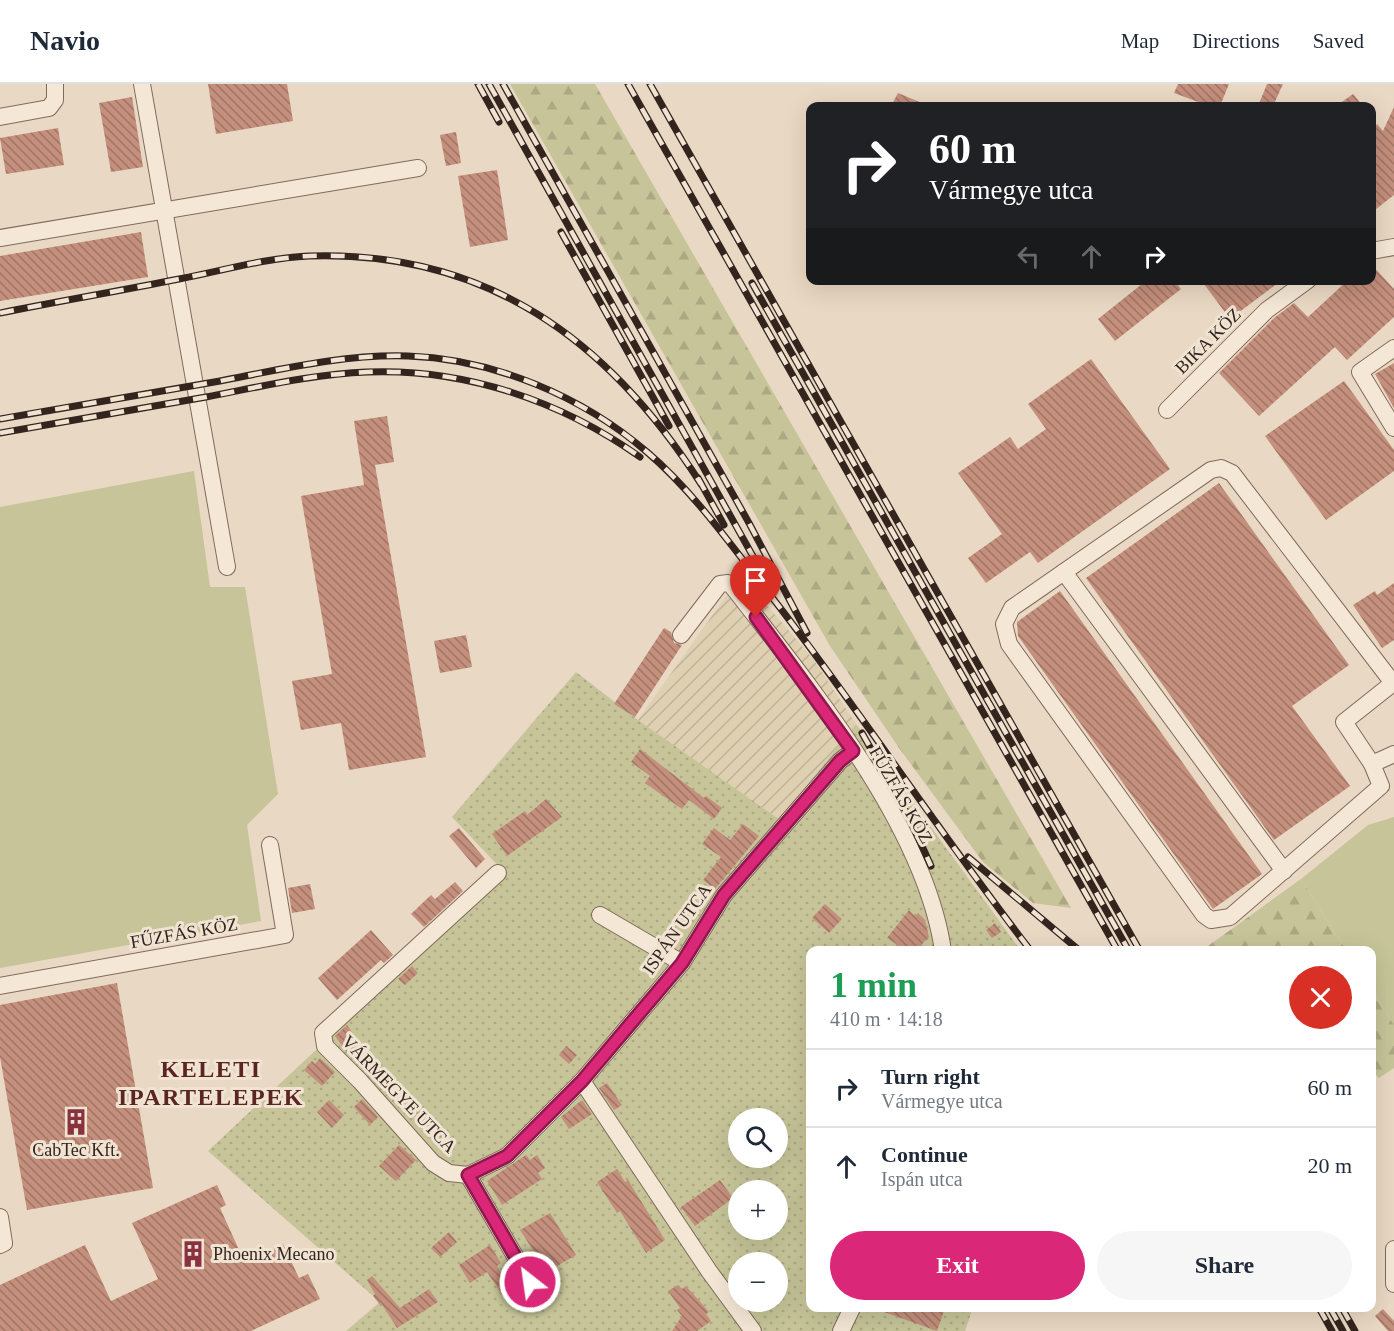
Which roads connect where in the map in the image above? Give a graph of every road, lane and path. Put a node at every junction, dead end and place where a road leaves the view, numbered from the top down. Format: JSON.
{"nodes":[{"id":1,"x":142,"y":84,"type":"edge"},
{"id":2,"x":60,"y":85,"type":"edge"},
{"id":3,"x":0,"y":117,"type":"edge"},
{"id":4,"x":418,"y":168,"type":"dead end"},
{"id":5,"x":165,"y":210,"type":"junction"},
{"id":6,"x":0,"y":238,"type":"edge"},
{"id":7,"x":1394,"y":247,"type":"edge"},
{"id":8,"x":1376,"y":250,"type":"edge"},
{"id":9,"x":1301,"y":285,"type":"edge"},
{"id":10,"x":1394,"y":348,"type":"edge"},
{"id":11,"x":1167,"y":410,"type":"dead end"},
{"id":12,"x":1394,"y":428,"type":"edge"},
{"id":13,"x":227,"y":567,"type":"dead end"},
{"id":14,"x":1064,"y":572,"type":"junction"},
{"id":15,"x":681,"y":635,"type":"dead end"},
{"id":16,"x":1393,"y":683,"type":"edge"},
{"id":17,"x":853,"y":751,"type":"junction"},
{"id":18,"x":1394,"y":754,"type":"edge"},
{"id":19,"x":1372,"y":764,"type":"junction"},
{"id":20,"x":270,"y":845,"type":"dead end"},
{"id":21,"x":1284,"y":871,"type":"junction"},
{"id":22,"x":498,"y":873,"type":"dead end"},
{"id":23,"x":600,"y":915,"type":"dead end"},
{"id":24,"x":942,"y":946,"type":"edge"},
{"id":25,"x":682,"y":963,"type":"junction"},
{"id":26,"x":0,"y":986,"type":"edge"},
{"id":27,"x":582,"y":1081,"type":"junction"},
{"id":28,"x":468,"y":1175,"type":"junction"},
{"id":29,"x":0,"y":1217,"type":"edge"},
{"id":30,"x":0,"y":1245,"type":"edge"},
{"id":31,"x":1394,"y":1249,"type":"edge"},
{"id":32,"x":530,"y":1282,"type":"dead end"},
{"id":33,"x":1394,"y":1284,"type":"edge"},
{"id":34,"x":850,"y":1312,"type":"edge"},
{"id":35,"x":753,"y":1331,"type":"edge"},
{"id":36,"x":841,"y":1331,"type":"edge"}],
"edges":[{"from":1,"to":5,"type":"street"},
{"from":2,"to":3,"type":"street"},
{"from":4,"to":5,"type":"street"},
{"from":5,"to":6,"type":"street"},
{"from":5,"to":13,"type":"street"},
{"from":7,"to":8,"type":"street"},
{"from":9,"to":11,"type":"street","name":"BIKA KÖZ"},
{"from":10,"to":12,"type":"street"},
{"from":14,"to":16,"type":"street"},
{"from":14,"to":21,"type":"street"},
{"from":14,"to":21,"type":"street"},
{"from":15,"to":17,"type":"street","name":"FŰZFÁS KÖZ"},
{"from":16,"to":19,"type":"street"},
{"from":17,"to":24,"type":"street","name":"FŰZFÁS KÖZ"},
{"from":17,"to":25,"type":"street","name":"ISPÁN UTCA"},
{"from":18,"to":19,"type":"street"},
{"from":19,"to":21,"type":"street"},
{"from":20,"to":26,"type":"street","name":"FŰZFÁS KÖZ"},
{"from":22,"to":28,"type":"street","name":"VÁRMEGYE UTCA"},
{"from":23,"to":25,"type":"street"},
{"from":25,"to":27,"type":"street","name":"ISPÁN UTCA"},
{"from":27,"to":28,"type":"street","name":"ISPÁN UTCA"},
{"from":27,"to":35,"type":"street"},
{"from":28,"to":32,"type":"street"},
{"from":29,"to":30,"type":"street"},
{"from":31,"to":33,"type":"street"},
{"from":34,"to":36,"type":"street"}]}
